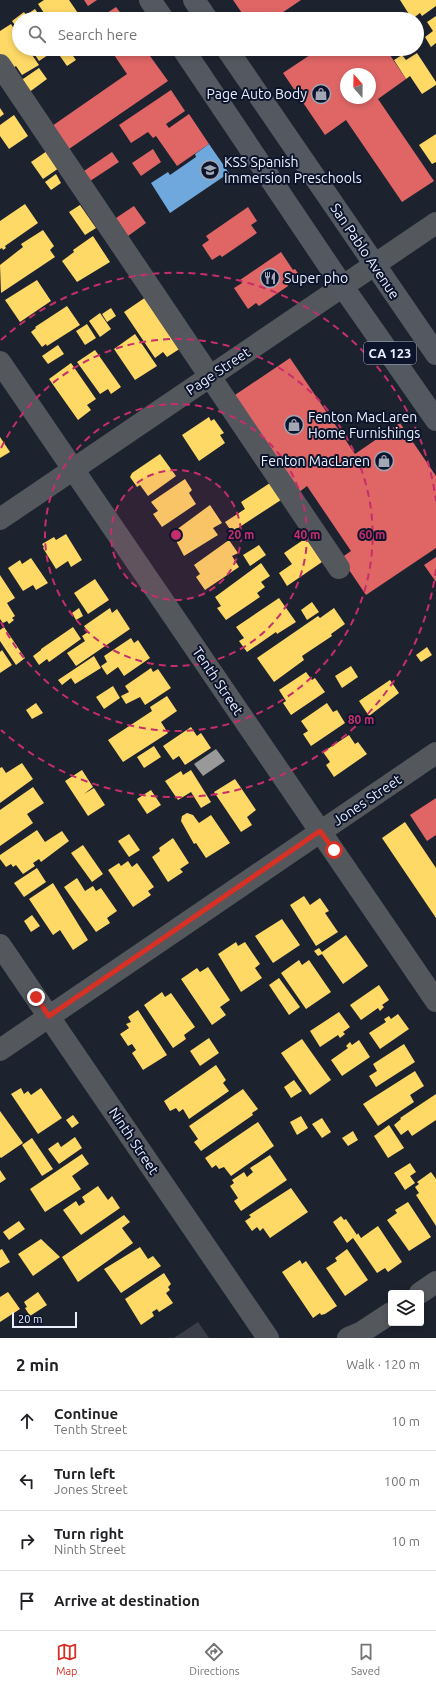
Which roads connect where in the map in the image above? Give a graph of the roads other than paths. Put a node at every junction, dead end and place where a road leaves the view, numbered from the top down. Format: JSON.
{"nodes":[{"id":1,"x":150,"y":0,"type":"edge"},
{"id":2,"x":194,"y":0,"type":"edge"},
{"id":3,"x":158,"y":12,"type":"edge"},
{"id":4,"x":202,"y":12,"type":"edge"},
{"id":5,"x":188,"y":56,"type":"edge"},
{"id":6,"x":232,"y":56,"type":"edge"},
{"id":7,"x":0,"y":65,"type":"edge"},
{"id":8,"x":436,"y":223,"type":"edge"},
{"id":9,"x":374,"y":265,"type":"junction"},
{"id":10,"x":343,"y":287,"type":"junction"},
{"id":11,"x":436,"y":354,"type":"edge"},
{"id":12,"x":0,"y":362,"type":"edge"},
{"id":13,"x":209,"y":377,"type":"junction"},
{"id":14,"x":436,"y":420,"type":"edge"},
{"id":15,"x":73,"y":469,"type":"junction"},
{"id":16,"x":0,"y":519,"type":"edge"},
{"id":17,"x":339,"y":568,"type":"dead end"},
{"id":18,"x":436,"y":753,"type":"edge"},
{"id":19,"x":320,"y":831,"type":"junction"},
{"id":20,"x":0,"y":944,"type":"edge"},
{"id":21,"x":436,"y":1001,"type":"edge"},
{"id":22,"x":49,"y":1016,"type":"junction"},
{"id":23,"x":0,"y":1050,"type":"edge"},
{"id":24,"x":436,"y":1282,"type":"edge"},
{"id":25,"x":424,"y":1290,"type":"edge"},
{"id":26,"x":388,"y":1315,"type":"edge"},
{"id":27,"x":356,"y":1336,"type":"edge"},
{"id":28,"x":268,"y":1338,"type":"edge"}],
"edges":[{"from":1,"to":3,"type":"main road"},
{"from":2,"to":4,"type":"main road"},
{"from":5,"to":10,"type":"main road","number":"CA 123"},
{"from":6,"to":9,"type":"main road","name":"San Pablo Avenue","number":"CA 123"},
{"from":7,"to":13,"type":"street"},
{"from":8,"to":9,"type":"street","name":"Page Street"},
{"from":9,"to":10,"type":"street","name":"Page Street"},
{"from":9,"to":11,"type":"main road","name":"San Pablo Avenue","number":"CA 123"},
{"from":10,"to":13,"type":"street","name":"Page Street"},
{"from":10,"to":14,"type":"main road","number":"CA 123"},
{"from":12,"to":15,"type":"street","name":"Tenth Street"},
{"from":13,"to":15,"type":"street","name":"Page Street"},
{"from":13,"to":17,"type":"street"},
{"from":15,"to":16,"type":"street","name":"Page Street"},
{"from":15,"to":19,"type":"street","name":"Tenth Street"},
{"from":18,"to":19,"type":"street","name":"Jones Street"},
{"from":19,"to":21,"type":"street","name":"Tenth Street"},
{"from":19,"to":22,"type":"street","name":"Jones Street"},
{"from":20,"to":22,"type":"street","name":"Ninth Street"},
{"from":22,"to":23,"type":"street","name":"Jones Street"},
{"from":22,"to":28,"type":"street","name":"Ninth Street"},
{"from":24,"to":25,"type":"street"},
{"from":26,"to":27,"type":"street"}]}
